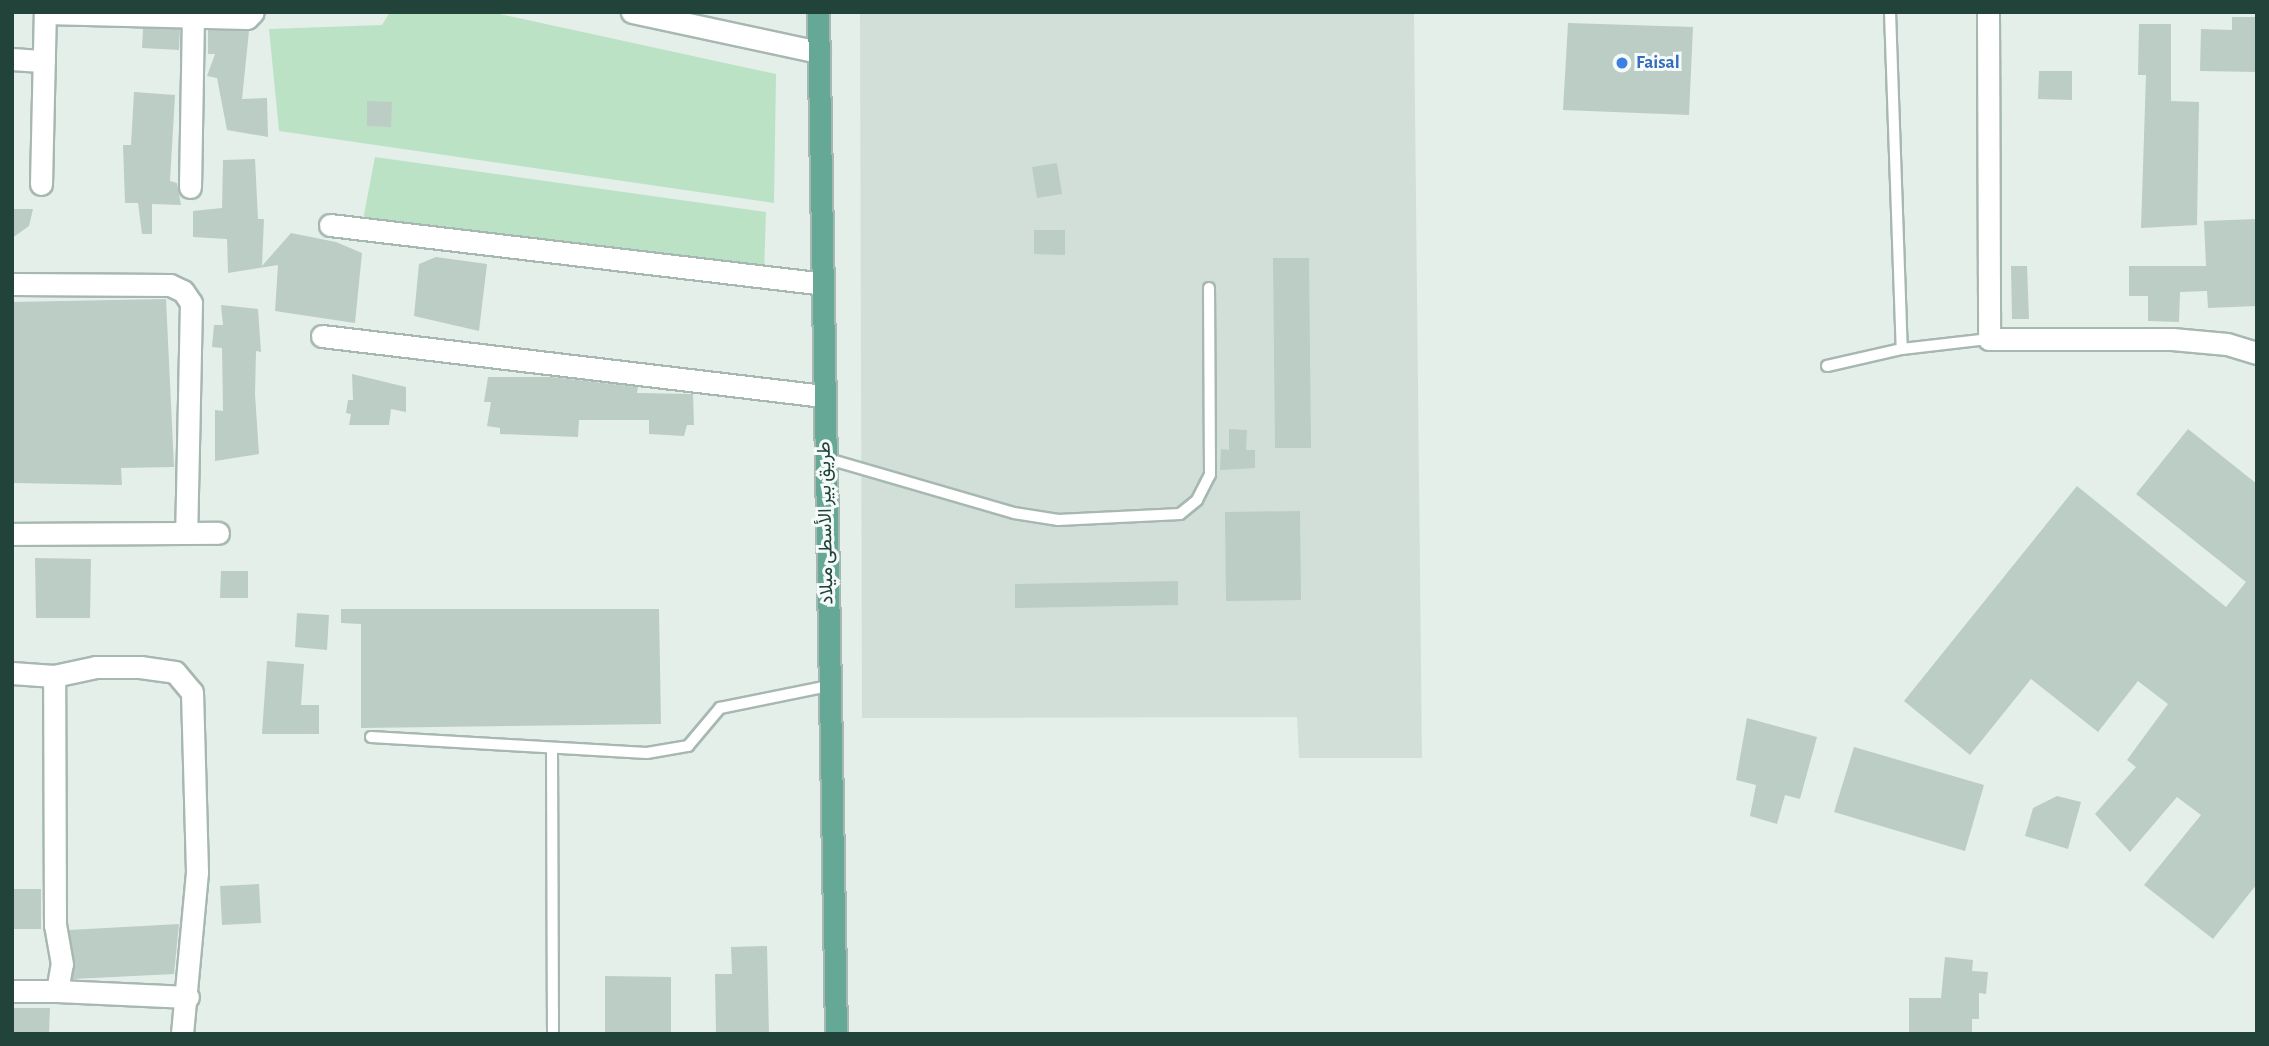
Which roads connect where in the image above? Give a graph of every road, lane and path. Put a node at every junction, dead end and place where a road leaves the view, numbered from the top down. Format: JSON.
{"nodes":[{"id":1,"x":253,"y":12,"type":"edge"},
{"id":2,"x":632,"y":12,"type":"edge"},
{"id":3,"x":818,"y":12,"type":"edge"},
{"id":4,"x":1889,"y":12,"type":"edge"},
{"id":5,"x":1988,"y":12,"type":"edge"},
{"id":6,"x":45,"y":13,"type":"edge"},
{"id":7,"x":193,"y":16,"type":"junction"},
{"id":8,"x":819,"y":51,"type":"junction"},
{"id":9,"x":12,"y":59,"type":"edge"},
{"id":10,"x":44,"y":61,"type":"junction"},
{"id":11,"x":41,"y":184,"type":"dead end"},
{"id":12,"x":190,"y":187,"type":"dead end"},
{"id":13,"x":330,"y":225,"type":"dead end"},
{"id":14,"x":12,"y":284,"type":"edge"},
{"id":15,"x":822,"y":284,"type":"junction"},
{"id":16,"x":1209,"y":288,"type":"dead end"},
{"id":17,"x":322,"y":337,"type":"dead end"},
{"id":18,"x":1989,"y":339,"type":"junction"},
{"id":19,"x":1902,"y":349,"type":"junction"},
{"id":20,"x":2257,"y":353,"type":"edge"},
{"id":21,"x":1827,"y":366,"type":"dead end"},
{"id":22,"x":823,"y":396,"type":"junction"},
{"id":23,"x":825,"y":458,"type":"junction"},
{"id":24,"x":186,"y":533,"type":"junction"},
{"id":25,"x":218,"y":533,"type":"dead end"},
{"id":26,"x":12,"y":534,"type":"edge"},
{"id":27,"x":12,"y":673,"type":"edge"},
{"id":28,"x":54,"y":676,"type":"junction"},
{"id":29,"x":828,"y":686,"type":"junction"},
{"id":30,"x":371,"y":737,"type":"dead end"},
{"id":31,"x":552,"y":748,"type":"junction"},
{"id":32,"x":12,"y":990,"type":"edge"},
{"id":33,"x":57,"y":991,"type":"junction"},
{"id":34,"x":188,"y":997,"type":"junction"},
{"id":35,"x":182,"y":1034,"type":"edge"},
{"id":36,"x":553,"y":1034,"type":"edge"},
{"id":37,"x":836,"y":1034,"type":"edge"}],
"edges":[{"from":1,"to":7,"type":"street"},
{"from":2,"to":8,"type":"street"},
{"from":3,"to":8,"type":"main road","name":"طريق بير الأسطى ميلاد"},
{"from":4,"to":19,"type":"lane"},
{"from":5,"to":18,"type":"street"},
{"from":6,"to":7,"type":"street"},
{"from":6,"to":10,"type":"street"},
{"from":7,"to":12,"type":"street"},
{"from":8,"to":15,"type":"main road","name":"طريق بير الأسطى ميلاد"},
{"from":9,"to":10,"type":"street"},
{"from":10,"to":11,"type":"street"},
{"from":13,"to":15,"type":"street"},
{"from":14,"to":24,"type":"street"},
{"from":15,"to":22,"type":"main road","name":"طريق بير الأسطى ميلاد"},
{"from":16,"to":23,"type":"lane"},
{"from":17,"to":22,"type":"street"},
{"from":18,"to":19,"type":"lane"},
{"from":18,"to":20,"type":"street"},
{"from":19,"to":21,"type":"lane"},
{"from":22,"to":23,"type":"main road","name":"طريق بير الأسطى ميلاد"},
{"from":23,"to":29,"type":"main road","name":"طريق بير الأسطى ميلاد"},
{"from":24,"to":25,"type":"street"},
{"from":24,"to":26,"type":"street"},
{"from":27,"to":28,"type":"street"},
{"from":28,"to":33,"type":"street"},
{"from":28,"to":34,"type":"street"},
{"from":29,"to":31,"type":"lane"},
{"from":29,"to":37,"type":"main road","name":"طريق بير الأسطى ميلاد"},
{"from":30,"to":31,"type":"lane"},
{"from":31,"to":36,"type":"lane"},
{"from":32,"to":33,"type":"street"},
{"from":33,"to":34,"type":"street"},
{"from":34,"to":35,"type":"street"}]}
